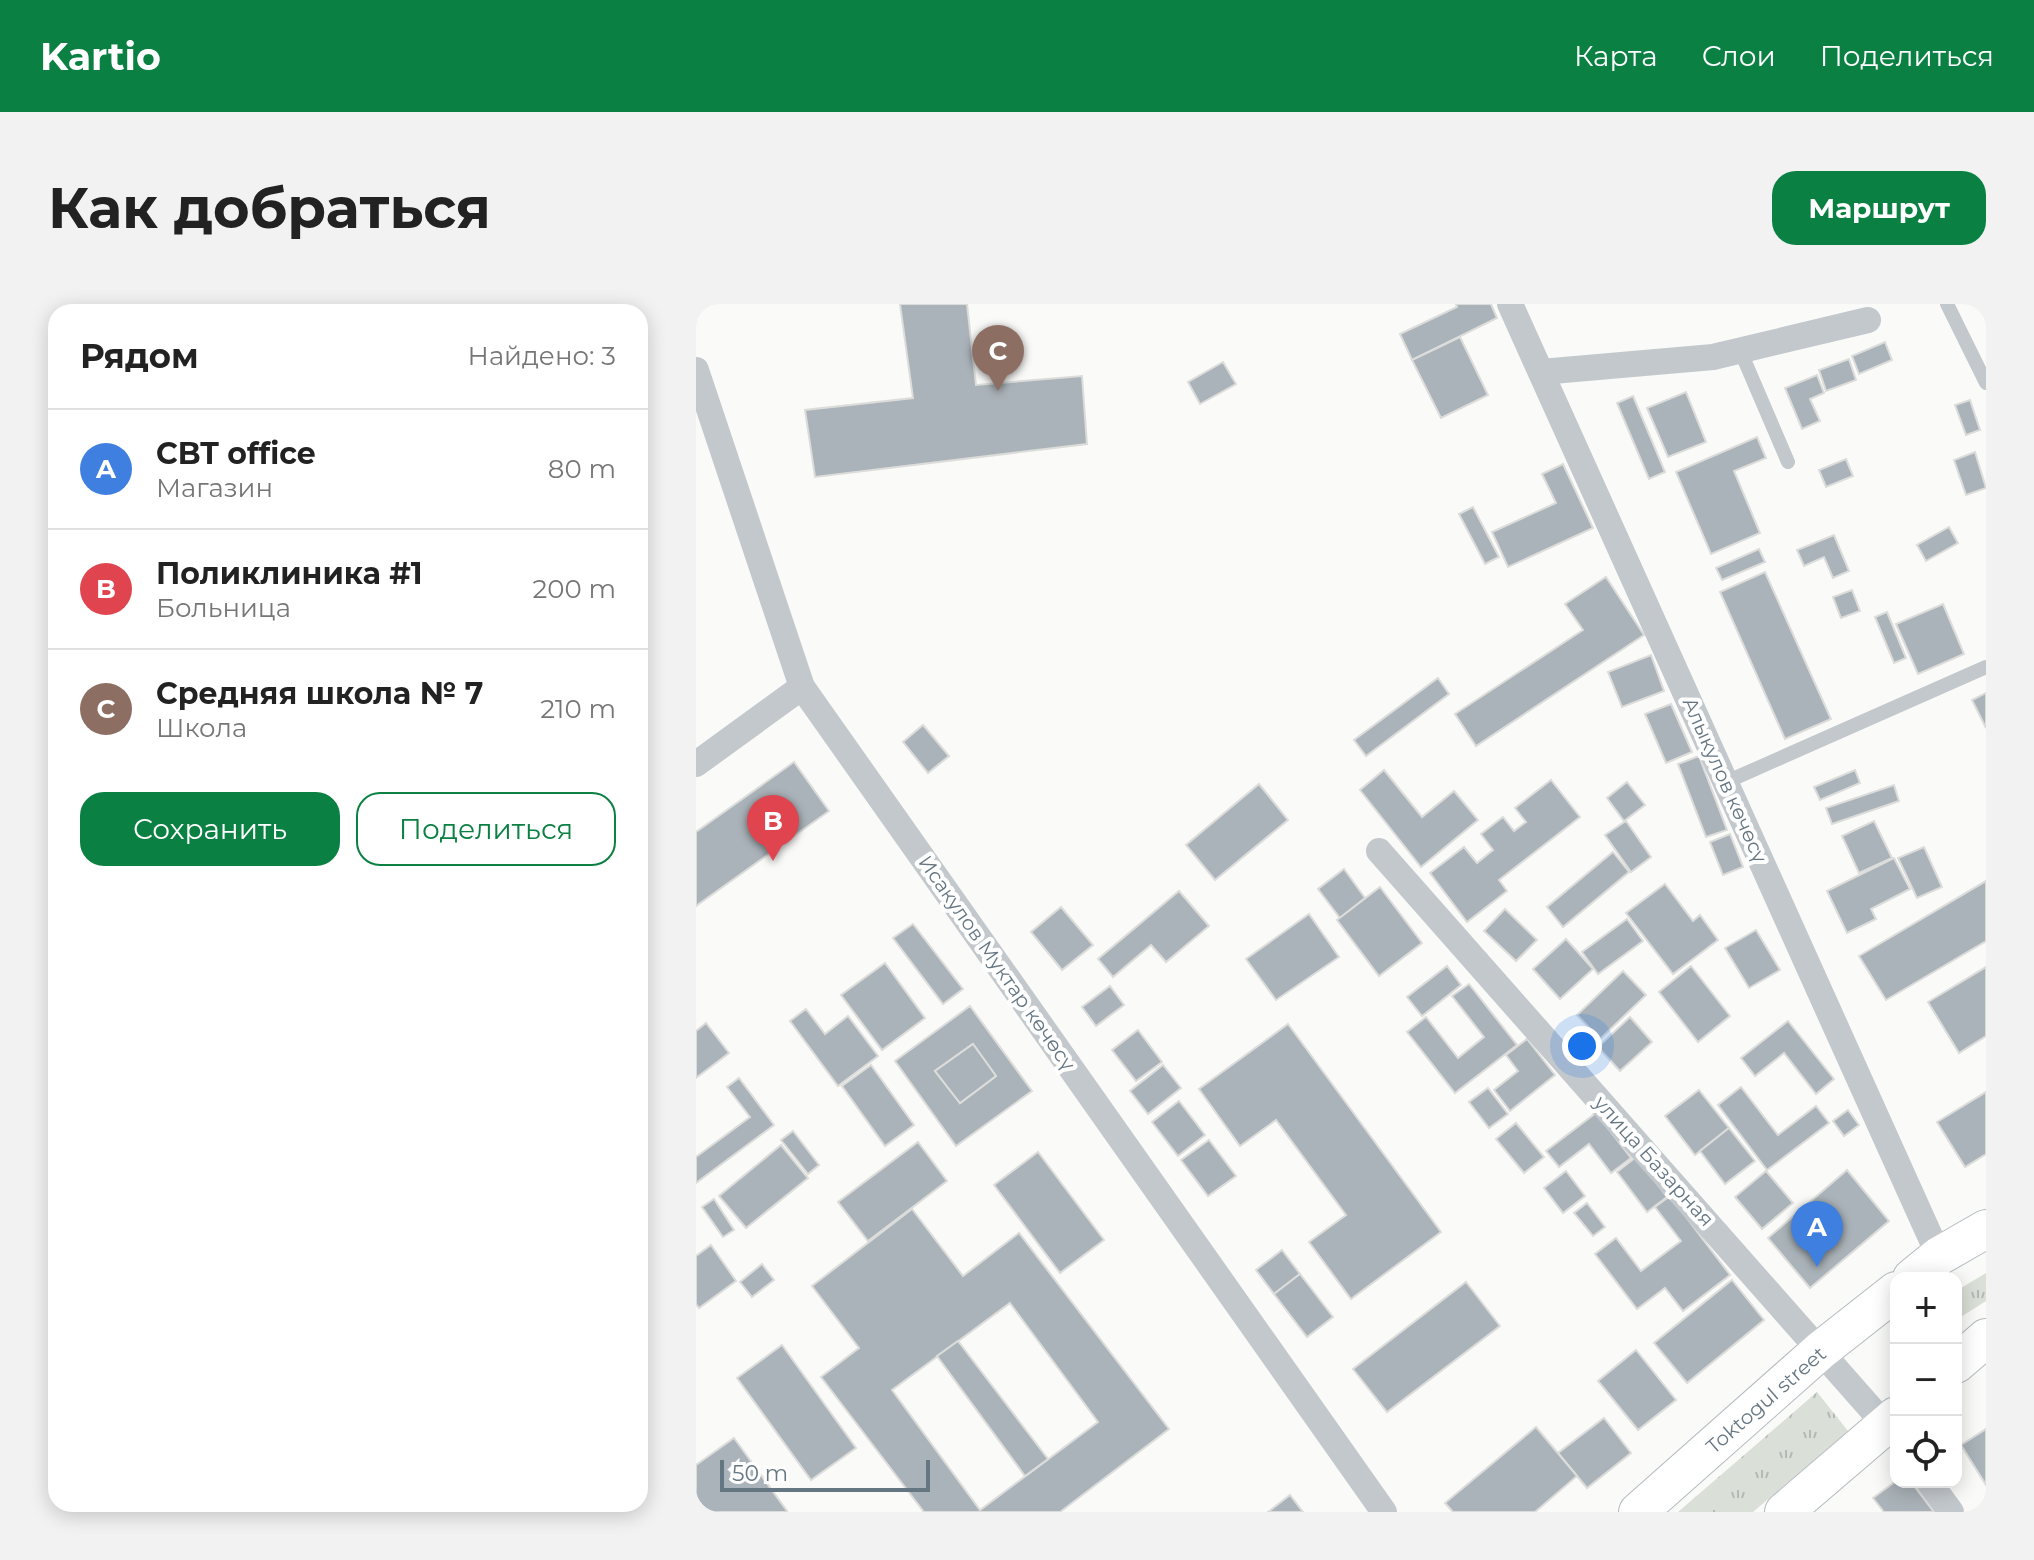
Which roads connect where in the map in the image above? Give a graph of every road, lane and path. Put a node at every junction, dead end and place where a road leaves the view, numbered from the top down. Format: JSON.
{"nodes":[{"id":1,"x":1510,"y":304,"type":"edge"},
{"id":2,"x":1947,"y":304,"type":"edge"},
{"id":3,"x":1868,"y":320,"type":"dead end"},
{"id":4,"x":1740,"y":350,"type":"junction"},
{"id":5,"x":696,"y":370,"type":"edge"},
{"id":6,"x":1541,"y":372,"type":"junction"},
{"id":7,"x":1986,"y":383,"type":"edge"},
{"id":8,"x":1788,"y":462,"type":"dead end"},
{"id":9,"x":1986,"y":667,"type":"edge"},
{"id":10,"x":802,"y":687,"type":"junction"},
{"id":11,"x":696,"y":764,"type":"edge"},
{"id":12,"x":1726,"y":782,"type":"junction"},
{"id":13,"x":1379,"y":851,"type":"dead end"},
{"id":14,"x":1986,"y":1229,"type":"edge"},
{"id":15,"x":1925,"y":1267,"type":"edge"},
{"id":16,"x":1890,"y":1296,"type":"edge"},
{"id":17,"x":1986,"y":1338,"type":"edge"},
{"id":18,"x":1821,"y":1350,"type":"junction"},
{"id":19,"x":1962,"y":1359,"type":"edge"},
{"id":20,"x":1890,"y":1423,"type":"edge"},
{"id":21,"x":1890,"y":1428,"type":"edge"},
{"id":22,"x":1933,"y":1488,"type":"edge"},
{"id":23,"x":1384,"y":1512,"type":"edge"},
{"id":24,"x":1638,"y":1512,"type":"edge"},
{"id":25,"x":1784,"y":1512,"type":"edge"},
{"id":26,"x":1951,"y":1512,"type":"edge"}],
"edges":[{"from":1,"to":6,"type":"street","name":"Алыкулов көчөсү"},
{"from":2,"to":7,"type":"lane"},
{"from":3,"to":4,"type":"street"},
{"from":4,"to":6,"type":"street"},
{"from":4,"to":8,"type":"lane"},
{"from":5,"to":10,"type":"street","name":"Исакулов Муктар көчөсү"},
{"from":6,"to":12,"type":"street","name":"Алыкулов көчөсү"},
{"from":9,"to":12,"type":"lane"},
{"from":10,"to":11,"type":"street"},
{"from":10,"to":23,"type":"street","name":"Исакулов Муктар көчөсү"},
{"from":12,"to":15,"type":"street","name":"Алыкулов көчөсү"},
{"from":13,"to":18,"type":"street","name":"улица Базарная"},
{"from":14,"to":15,"type":"street"},
{"from":16,"to":18,"type":"street","name":"Toktogul street"},
{"from":17,"to":19,"type":"street"},
{"from":18,"to":20,"type":"street","name":"улица Базарная"},
{"from":18,"to":24,"type":"street","name":"Toktogul street"},
{"from":21,"to":25,"type":"street"},
{"from":22,"to":26,"type":"street"}]}
